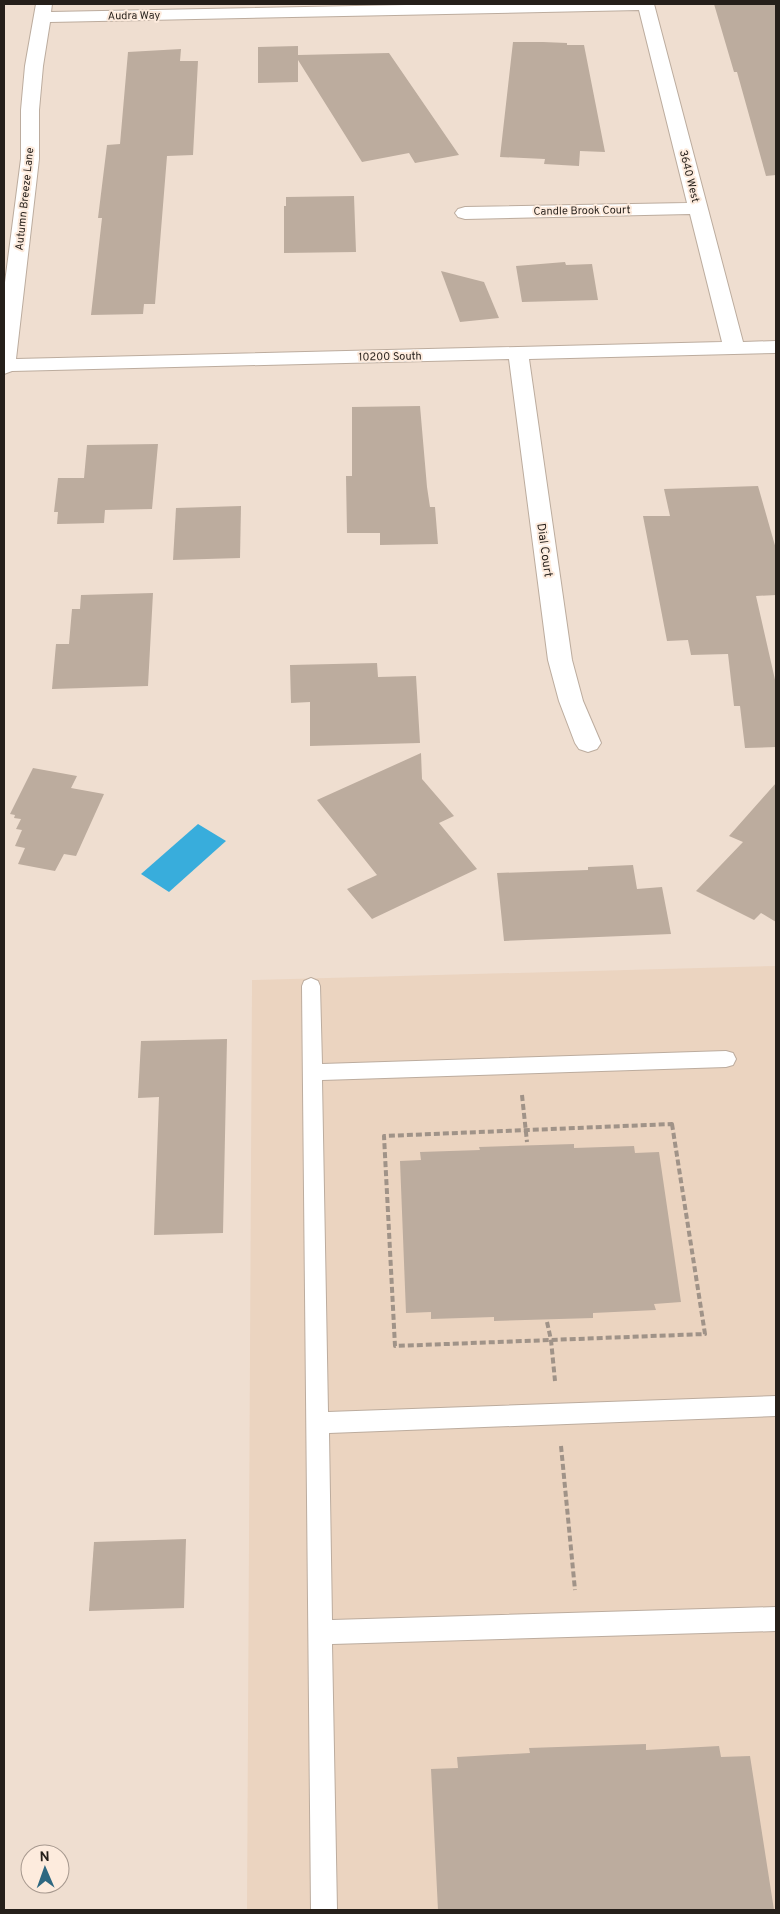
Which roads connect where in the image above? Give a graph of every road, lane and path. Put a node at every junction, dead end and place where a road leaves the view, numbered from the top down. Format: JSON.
{"nodes":[{"id":1,"x":647,"y":4,"type":"edge"},
{"id":2,"x":42,"y":10,"type":"edge"},
{"id":3,"x":698,"y":208,"type":"junction"},
{"id":4,"x":465,"y":213,"type":"dead end"},
{"id":5,"x":776,"y":347,"type":"edge"},
{"id":6,"x":734,"y":348,"type":"junction"},
{"id":7,"x":518,"y":353,"type":"junction"},
{"id":8,"x":4,"y":365,"type":"edge"},
{"id":9,"x":4,"y":368,"type":"edge"},
{"id":10,"x":588,"y":743,"type":"dead end"},
{"id":11,"x":311,"y":986,"type":"dead end"},
{"id":12,"x":726,"y":1059,"type":"dead end"},
{"id":13,"x":312,"y":1072,"type":"junction"},
{"id":14,"x":522,"y":1093,"type":"dead end"},
{"id":15,"x":525,"y":1130,"type":"junction"},
{"id":16,"x":526,"y":1142,"type":"dead end"},
{"id":17,"x":546,"y":1322,"type":"dead end"},
{"id":18,"x":551,"y":1340,"type":"junction"},
{"id":19,"x":555,"y":1386,"type":"dead end"},
{"id":20,"x":776,"y":1406,"type":"edge"},
{"id":21,"x":317,"y":1423,"type":"junction"},
{"id":22,"x":560,"y":1441,"type":"dead end"},
{"id":23,"x":575,"y":1594,"type":"dead end"},
{"id":24,"x":776,"y":1619,"type":"edge"},
{"id":25,"x":320,"y":1632,"type":"junction"},
{"id":26,"x":324,"y":1910,"type":"edge"}],
"edges":[{"from":1,"to":2,"type":"street","name":"Audra Way"},
{"from":1,"to":3,"type":"street","name":"3640 West"},
{"from":2,"to":8,"type":"street","name":"Autumn Breeze Lane"},
{"from":3,"to":4,"type":"street","name":"Candle Brook Court"},
{"from":3,"to":6,"type":"street","name":"3640 West"},
{"from":5,"to":6,"type":"street","name":"10200 South"},
{"from":6,"to":7,"type":"street","name":"10200 South"},
{"from":7,"to":8,"type":"street","name":"10200 South"},
{"from":7,"to":10,"type":"street","name":"Dial Court"},
{"from":8,"to":9,"type":"street","name":"Autumn Breeze Lane"},
{"from":11,"to":13,"type":"lane"},
{"from":12,"to":13,"type":"lane"},
{"from":13,"to":21,"type":"lane"},
{"from":14,"to":15,"type":"path"},
{"from":15,"to":16,"type":"path"},
{"from":15,"to":18,"type":"path"},
{"from":15,"to":18,"type":"path"},
{"from":17,"to":18,"type":"path"},
{"from":18,"to":19,"type":"path"},
{"from":20,"to":21,"type":"lane"},
{"from":21,"to":25,"type":"lane"},
{"from":22,"to":23,"type":"path"},
{"from":24,"to":25,"type":"lane"},
{"from":25,"to":26,"type":"lane"}]}
